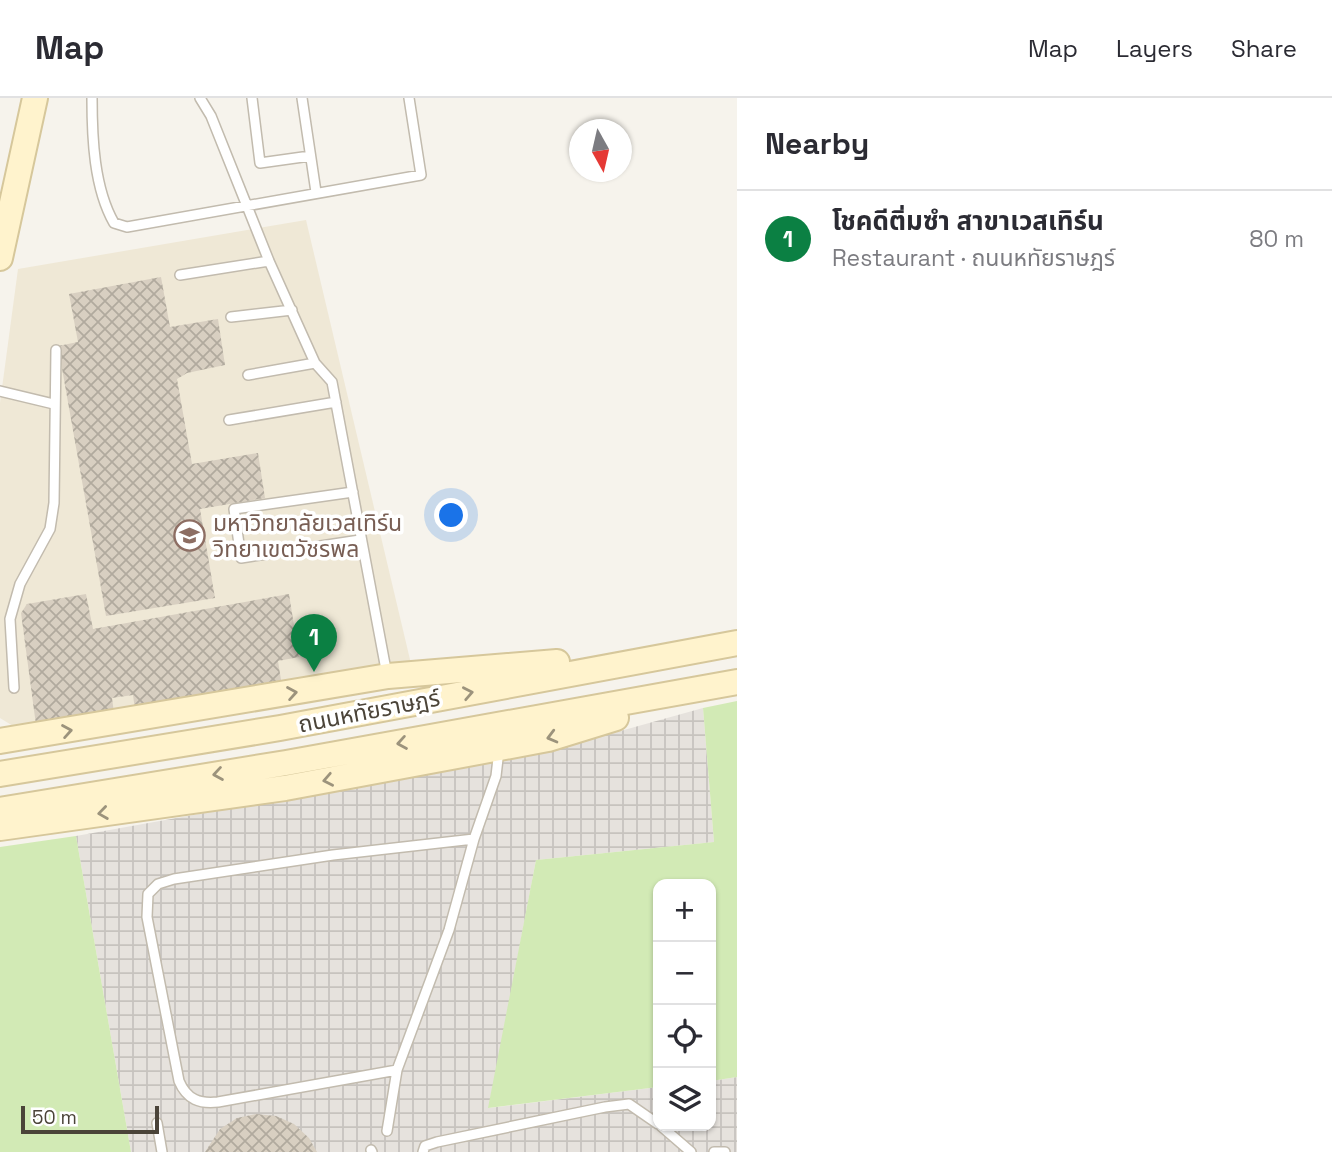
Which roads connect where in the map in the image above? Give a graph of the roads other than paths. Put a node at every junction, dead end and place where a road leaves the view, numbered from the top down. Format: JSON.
{"nodes":[{"id":1,"x":34,"y":98,"type":"edge"},
{"id":2,"x":92,"y":98,"type":"edge"},
{"id":3,"x":200,"y":98,"type":"edge"},
{"id":4,"x":252,"y":98,"type":"edge"},
{"id":5,"x":302,"y":98,"type":"edge"},
{"id":6,"x":409,"y":98,"type":"edge"},
{"id":7,"x":310,"y":156,"type":"junction"},
{"id":8,"x":316,"y":192,"type":"junction"},
{"id":9,"x":246,"y":204,"type":"junction"},
{"id":10,"x":0,"y":258,"type":"edge"},
{"id":11,"x":269,"y":261,"type":"junction"},
{"id":12,"x":180,"y":275,"type":"dead end"},
{"id":13,"x":292,"y":310,"type":"junction"},
{"id":14,"x":231,"y":317,"type":"dead end"},
{"id":15,"x":56,"y":350,"type":"dead end"},
{"id":16,"x":315,"y":363,"type":"junction"},
{"id":17,"x":248,"y":375,"type":"dead end"},
{"id":18,"x":0,"y":391,"type":"edge"},
{"id":19,"x":336,"y":402,"type":"junction"},
{"id":20,"x":54,"y":404,"type":"junction"},
{"id":21,"x":229,"y":420,"type":"dead end"},
{"id":22,"x":353,"y":492,"type":"junction"},
{"id":23,"x":360,"y":540,"type":"junction"},
{"id":24,"x":737,"y":643,"type":"edge"},
{"id":25,"x":707,"y":648,"type":"junction"},
{"id":26,"x":388,"y":676,"type":"junction"},
{"id":27,"x":737,"y":682,"type":"edge"},
{"id":28,"x":14,"y":688,"type":"dead end"},
{"id":29,"x":710,"y":688,"type":"junction"},
{"id":30,"x":0,"y":741,"type":"edge"},
{"id":31,"x":499,"y":748,"type":"junction"},
{"id":32,"x":0,"y":774,"type":"edge"},
{"id":33,"x":0,"y":810,"type":"edge"},
{"id":34,"x":0,"y":828,"type":"edge"},
{"id":35,"x":474,"y":839,"type":"junction"},
{"id":36,"x":397,"y":1070,"type":"junction"},
{"id":37,"x":653,"y":1121,"type":"edge"},
{"id":38,"x":157,"y":1123,"type":"dead end"},
{"id":39,"x":387,"y":1131,"type":"dead end"},
{"id":40,"x":666,"y":1131,"type":"edge"},
{"id":41,"x":162,"y":1152,"type":"edge"},
{"id":42,"x":423,"y":1152,"type":"edge"},
{"id":43,"x":691,"y":1152,"type":"edge"},
{"id":44,"x":714,"y":1152,"type":"edge"},
{"id":45,"x":725,"y":1152,"type":"edge"}],
"edges":[{"from":1,"to":10,"type":"main road"},
{"from":2,"to":9,"type":"lane"},
{"from":3,"to":9,"type":"lane"},
{"from":4,"to":7,"type":"lane"},
{"from":5,"to":7,"type":"lane"},
{"from":6,"to":8,"type":"lane"},
{"from":7,"to":8,"type":"lane"},
{"from":8,"to":9,"type":"lane"},
{"from":9,"to":11,"type":"lane"},
{"from":11,"to":12,"type":"lane"},
{"from":11,"to":13,"type":"lane"},
{"from":13,"to":14,"type":"lane"},
{"from":13,"to":16,"type":"lane"},
{"from":15,"to":20,"type":"lane"},
{"from":16,"to":17,"type":"lane"},
{"from":16,"to":19,"type":"lane"},
{"from":18,"to":20,"type":"lane"},
{"from":19,"to":21,"type":"lane"},
{"from":19,"to":22,"type":"lane"},
{"from":20,"to":28,"type":"lane"},
{"from":22,"to":23,"type":"lane"},
{"from":22,"to":23,"type":"lane"},
{"from":23,"to":26,"type":"lane"},
{"from":24,"to":25,"type":"main road","name":"ถนนหทัยราษฎร์"},
{"from":25,"to":26,"type":"main road"},
{"from":32,"to":25,"type":"main road","name":"ถนนหทัยราษฎร์","one_way":true},
{"from":30,"to":26,"type":"main road","one_way":true},
{"from":27,"to":29,"type":"main road","name":"ถนนหทัยราษฎร์"},
{"from":29,"to":31,"type":"main road","one_way":true},
{"from":29,"to":33,"type":"main road","name":"ถนนหทัยราษฎร์","one_way":true},
{"from":31,"to":34,"type":"main road","one_way":true},
{"from":31,"to":35,"type":"lane"},
{"from":35,"to":36,"type":"lane"},
{"from":35,"to":36,"type":"lane"},
{"from":36,"to":39,"type":"lane"},
{"from":37,"to":42,"type":"lane"},
{"from":38,"to":41,"type":"lane"},
{"from":40,"to":43,"type":"lane"},
{"from":44,"to":45,"type":"lane"}]}
